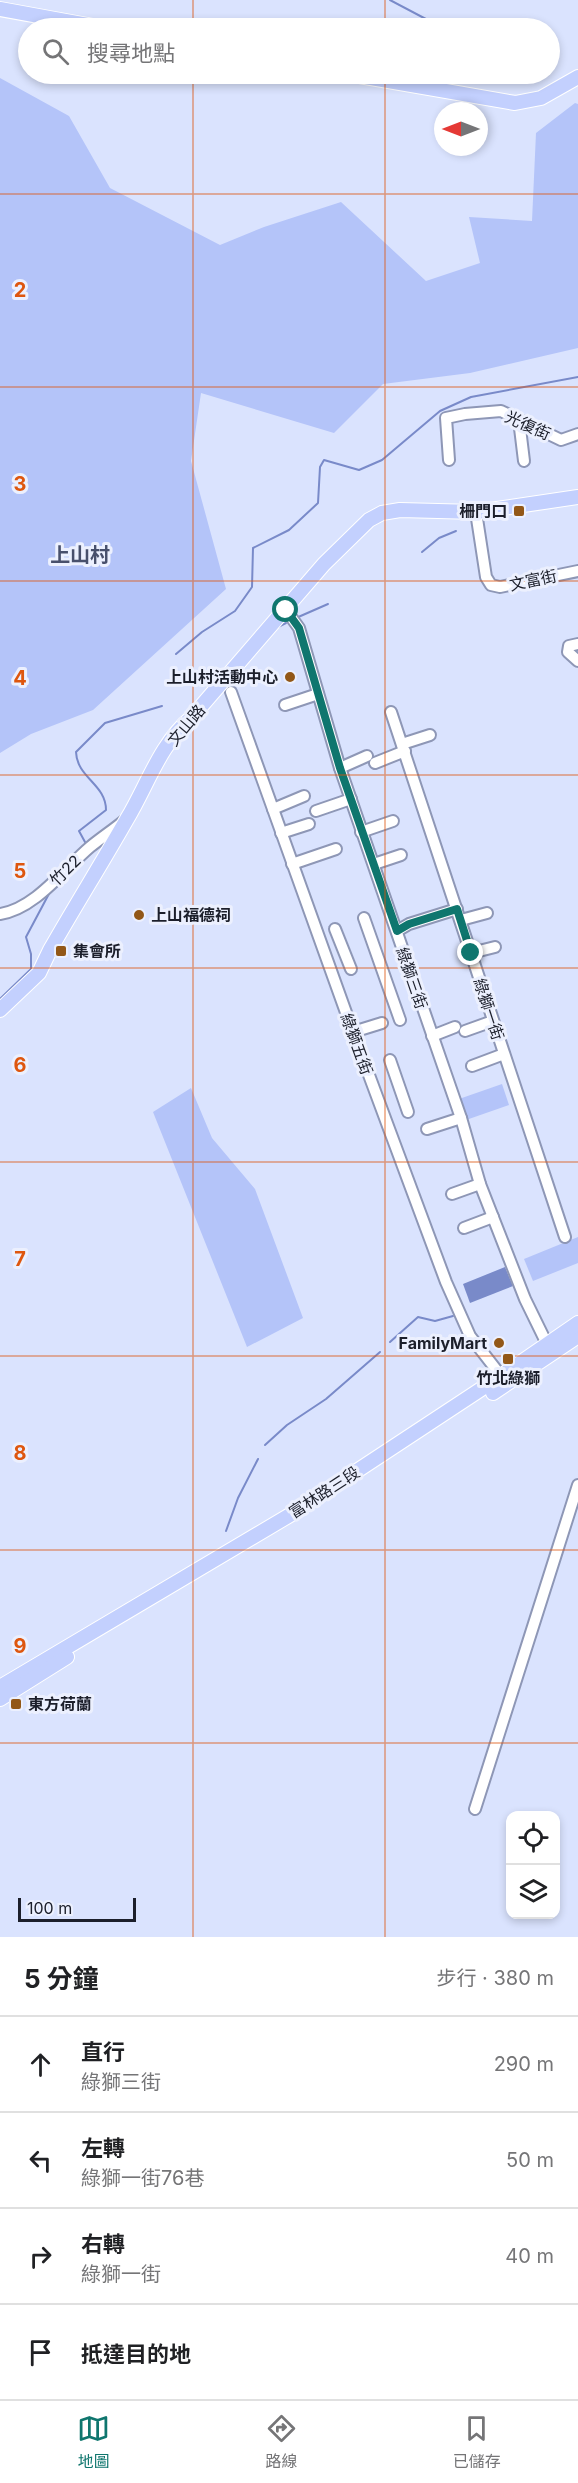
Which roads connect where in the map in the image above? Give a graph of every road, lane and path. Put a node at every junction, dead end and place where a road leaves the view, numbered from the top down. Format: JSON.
{"nodes":[{"id":1,"x":0,"y":9,"type":"edge"},
{"id":2,"x":49,"y":18,"type":"edge"},
{"id":3,"x":578,"y":77,"type":"edge"},
{"id":4,"x":406,"y":84,"type":"edge"},
{"id":5,"x":519,"y":420,"type":"junction"},
{"id":6,"x":578,"y":434,"type":"edge"},
{"id":7,"x":449,"y":460,"type":"dead end"},
{"id":8,"x":524,"y":461,"type":"dead end"},
{"id":9,"x":578,"y":497,"type":"edge"},
{"id":10,"x":477,"y":512,"type":"junction"},
{"id":11,"x":578,"y":571,"type":"edge"},
{"id":12,"x":286,"y":610,"type":"junction"},
{"id":13,"x":573,"y":645,"type":"edge"},
{"id":14,"x":578,"y":661,"type":"edge"},
{"id":15,"x":231,"y":692,"type":"dead end"},
{"id":16,"x":318,"y":694,"type":"junction"},
{"id":17,"x":285,"y":705,"type":"dead end"},
{"id":18,"x":391,"y":712,"type":"dead end"},
{"id":19,"x":430,"y":735,"type":"dead end"},
{"id":20,"x":403,"y":748,"type":"junction"},
{"id":21,"x":340,"y":768,"type":"junction"},
{"id":22,"x":304,"y":796,"type":"dead end"},
{"id":23,"x":351,"y":799,"type":"junction"},
{"id":24,"x":273,"y":809,"type":"junction"},
{"id":25,"x":316,"y":811,"type":"dead end"},
{"id":26,"x":127,"y":819,"type":"junction"},
{"id":27,"x":393,"y":821,"type":"dead end"},
{"id":28,"x":309,"y":824,"type":"dead end"},
{"id":29,"x":361,"y":831,"type":"junction"},
{"id":30,"x":281,"y":833,"type":"junction"},
{"id":31,"x":336,"y":849,"type":"dead end"},
{"id":32,"x":401,"y":855,"type":"dead end"},
{"id":33,"x":292,"y":864,"type":"junction"},
{"id":34,"x":374,"y":864,"type":"junction"},
{"id":35,"x":487,"y":913,"type":"dead end"},
{"id":36,"x":0,"y":914,"type":"edge"},
{"id":37,"x":459,"y":915,"type":"junction"},
{"id":38,"x":364,"y":918,"type":"dead end"},
{"id":39,"x":335,"y":928,"type":"dead end"},
{"id":40,"x":397,"y":931,"type":"junction"},
{"id":41,"x":495,"y":946,"type":"dead end"},
{"id":42,"x":471,"y":953,"type":"junction"},
{"id":43,"x":351,"y":969,"type":"dead end"},
{"id":44,"x":0,"y":1010,"type":"edge"},
{"id":45,"x":400,"y":1020,"type":"dead end"},
{"id":46,"x":493,"y":1022,"type":"junction"},
{"id":47,"x":382,"y":1023,"type":"dead end"},
{"id":48,"x":352,"y":1032,"type":"junction"},
{"id":49,"x":432,"y":1036,"type":"junction"},
{"id":50,"x":504,"y":1054,"type":"junction"},
{"id":51,"x":390,"y":1060,"type":"dead end"},
{"id":52,"x":472,"y":1066,"type":"dead end"},
{"id":53,"x":408,"y":1112,"type":"dead end"},
{"id":54,"x":461,"y":1118,"type":"junction"},
{"id":55,"x":427,"y":1129,"type":"dead end"},
{"id":56,"x":480,"y":1184,"type":"junction"},
{"id":57,"x":452,"y":1194,"type":"dead end"},
{"id":58,"x":493,"y":1216,"type":"junction"},
{"id":59,"x":465,"y":1228,"type":"dead end"},
{"id":60,"x":565,"y":1237,"type":"dead end"},
{"id":61,"x":578,"y":1323,"type":"edge"},
{"id":62,"x":578,"y":1336,"type":"edge"},
{"id":63,"x":547,"y":1344,"type":"junction"},
{"id":64,"x":504,"y":1380,"type":"junction"},
{"id":65,"x":578,"y":1485,"type":"edge"},
{"id":66,"x":65,"y":1653,"type":"junction"},
{"id":67,"x":0,"y":1687,"type":"edge"},
{"id":68,"x":0,"y":1699,"type":"edge"},
{"id":69,"x":475,"y":1809,"type":"dead end"}],
"edges":[{"from":1,"to":2,"type":"main road"},
{"from":3,"to":4,"type":"main road"},
{"from":5,"to":6,"type":"street","name":"光復街"},
{"from":5,"to":7,"type":"street","name":"光復街"},
{"from":5,"to":8,"type":"street"},
{"from":9,"to":10,"type":"main road","name":"文山路"},
{"from":10,"to":11,"type":"street","name":"文富街"},
{"from":10,"to":12,"type":"main road","name":"文山路"},
{"from":12,"to":16,"type":"street","name":"綠獅三街"},
{"from":12,"to":26,"type":"main road","name":"文山路"},
{"from":13,"to":14,"type":"street"},
{"from":15,"to":24,"type":"street","name":"綠獅五街"},
{"from":16,"to":17,"type":"street"},
{"from":16,"to":21,"type":"street","name":"綠獅三街"},
{"from":18,"to":20,"type":"street","name":"綠獅一街"},
{"from":19,"to":20,"type":"street"},
{"from":20,"to":21,"type":"street"},
{"from":20,"to":37,"type":"street","name":"綠獅一街"},
{"from":21,"to":23,"type":"street","name":"綠獅三街"},
{"from":22,"to":24,"type":"street"},
{"from":23,"to":25,"type":"street"},
{"from":23,"to":29,"type":"street","name":"綠獅三街"},
{"from":24,"to":30,"type":"street","name":"綠獅五街"},
{"from":26,"to":36,"type":"street","name":"竹22","number":"竹22"},
{"from":26,"to":44,"type":"main road","name":"文山路"},
{"from":27,"to":29,"type":"street"},
{"from":28,"to":30,"type":"street"},
{"from":29,"to":34,"type":"street","name":"綠獅三街"},
{"from":30,"to":33,"type":"street","name":"綠獅五街"},
{"from":31,"to":33,"type":"street"},
{"from":32,"to":34,"type":"street"},
{"from":33,"to":48,"type":"street","name":"綠獅五街"},
{"from":34,"to":40,"type":"street","name":"綠獅三街"},
{"from":35,"to":37,"type":"street"},
{"from":37,"to":40,"type":"street"},
{"from":37,"to":42,"type":"street","name":"綠獅一街"},
{"from":38,"to":45,"type":"street"},
{"from":39,"to":43,"type":"street"},
{"from":40,"to":49,"type":"street","name":"綠獅三街"},
{"from":41,"to":42,"type":"street"},
{"from":42,"to":46,"type":"street","name":"綠獅一街"},
{"from":46,"to":49,"type":"street"},
{"from":46,"to":50,"type":"street","name":"綠獅一街"},
{"from":47,"to":48,"type":"street"},
{"from":48,"to":64,"type":"street","name":"綠獅五街"},
{"from":49,"to":54,"type":"street","name":"綠獅三街"},
{"from":50,"to":52,"type":"street"},
{"from":50,"to":60,"type":"street","name":"綠獅一街"},
{"from":51,"to":53,"type":"street"},
{"from":54,"to":55,"type":"street"},
{"from":54,"to":56,"type":"street","name":"綠獅三街"},
{"from":56,"to":57,"type":"street"},
{"from":56,"to":58,"type":"street","name":"綠獅三街"},
{"from":58,"to":59,"type":"street"},
{"from":58,"to":63,"type":"street","name":"綠獅三街"},
{"from":61,"to":63,"type":"main road","name":"富林路三段"},
{"from":62,"to":64,"type":"main road","name":"富林路三段"},
{"from":63,"to":64,"type":"main road","name":"富林路三段"},
{"from":64,"to":66,"type":"main road","name":"富林路三段"},
{"from":65,"to":69,"type":"street"},
{"from":66,"to":67,"type":"main road"},
{"from":66,"to":68,"type":"main road"}]}
